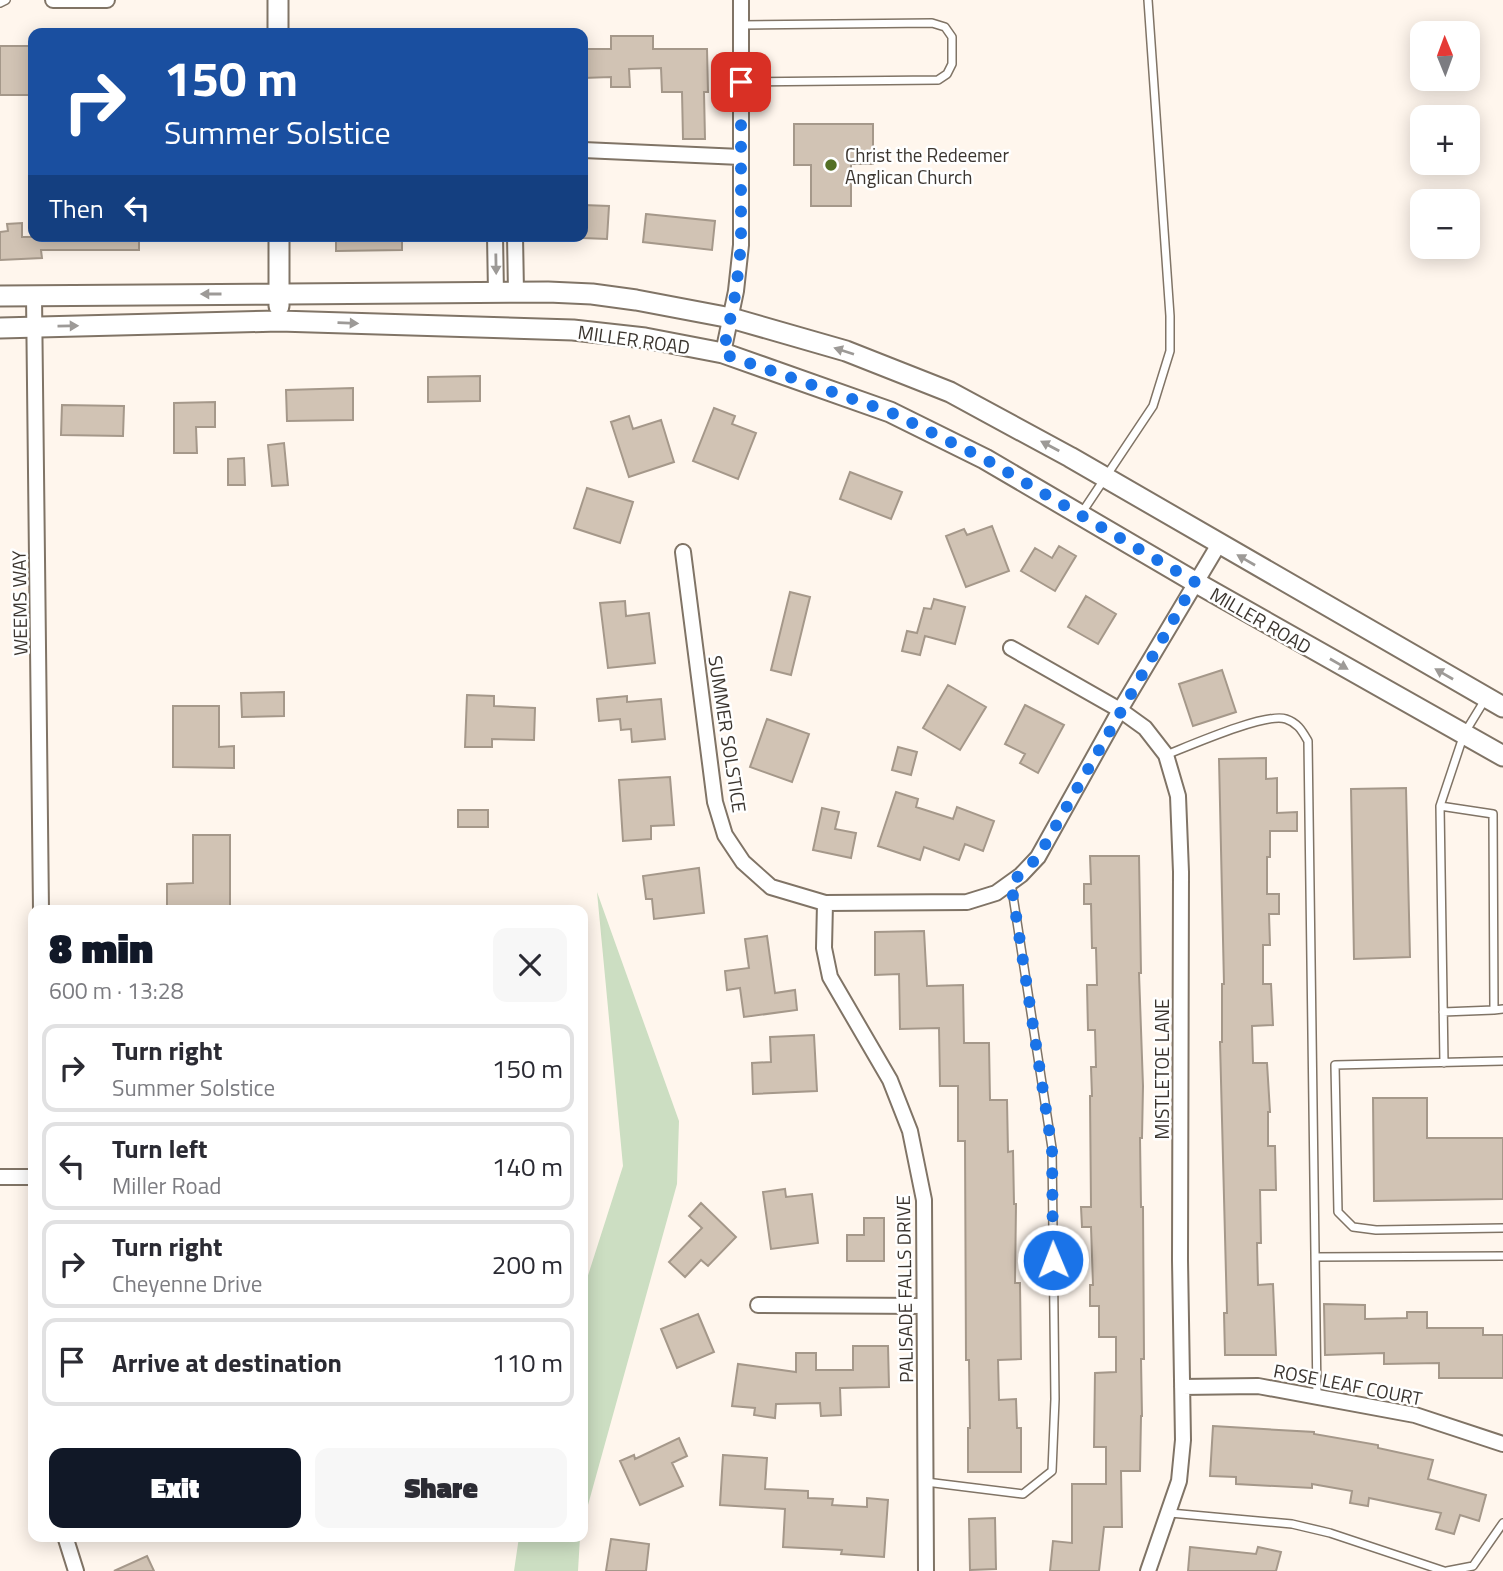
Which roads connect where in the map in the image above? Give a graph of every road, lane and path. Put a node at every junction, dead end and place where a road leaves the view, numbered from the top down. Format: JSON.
{"nodes":[{"id":1,"x":6,"y":0,"type":"edge"},
{"id":2,"x":53,"y":0,"type":"edge"},
{"id":3,"x":107,"y":0,"type":"edge"},
{"id":4,"x":278,"y":0,"type":"edge"},
{"id":5,"x":741,"y":0,"type":"edge"},
{"id":6,"x":1148,"y":0,"type":"edge"},
{"id":7,"x":0,"y":4,"type":"edge"},
{"id":8,"x":741,"y":25,"type":"junction"},
{"id":9,"x":278,"y":28,"type":"edge"},
{"id":10,"x":741,"y":82,"type":"junction"},
{"id":11,"x":588,"y":149,"type":"edge"},
{"id":12,"x":741,"y":157,"type":"junction"},
{"id":13,"x":279,"y":242,"type":"edge"},
{"id":14,"x":496,"y":242,"type":"edge"},
{"id":15,"x":514,"y":242,"type":"edge"},
{"id":16,"x":506,"y":293,"type":"junction"},
{"id":17,"x":279,"y":294,"type":"junction"},
{"id":18,"x":0,"y":296,"type":"edge"},
{"id":19,"x":34,"y":296,"type":"junction"},
{"id":20,"x":730,"y":318,"type":"junction"},
{"id":21,"x":279,"y":321,"type":"junction"},
{"id":22,"x":34,"y":327,"type":"junction"},
{"id":23,"x":0,"y":328,"type":"edge"},
{"id":24,"x":723,"y":354,"type":"junction"},
{"id":25,"x":1106,"y":478,"type":"junction"},
{"id":26,"x":1080,"y":514,"type":"junction"},
{"id":27,"x":1219,"y":544,"type":"junction"},
{"id":28,"x":683,"y":552,"type":"dead end"},
{"id":29,"x":1195,"y":582,"type":"junction"},
{"id":30,"x":1011,"y":648,"type":"dead end"},
{"id":31,"x":1495,"y":703,"type":"edge"},
{"id":32,"x":1120,"y":710,"type":"junction"},
{"id":33,"x":1464,"y":734,"type":"junction"},
{"id":34,"x":1166,"y":755,"type":"junction"},
{"id":35,"x":1503,"y":756,"type":"edge"},
{"id":36,"x":1440,"y":806,"type":"junction"},
{"id":37,"x":1011,"y":883,"type":"junction"},
{"id":38,"x":825,"y":903,"type":"junction"},
{"id":39,"x":41,"y":905,"type":"edge"},
{"id":40,"x":1503,"y":1009,"type":"edge"},
{"id":41,"x":1494,"y":1010,"type":"junction"},
{"id":42,"x":1443,"y":1012,"type":"junction"},
{"id":43,"x":1503,"y":1061,"type":"edge"},
{"id":44,"x":1444,"y":1063,"type":"junction"},
{"id":45,"x":0,"y":1177,"type":"edge"},
{"id":46,"x":28,"y":1177,"type":"edge"},
{"id":47,"x":1503,"y":1228,"type":"edge"},
{"id":48,"x":1503,"y":1256,"type":"edge"},
{"id":49,"x":1315,"y":1257,"type":"junction"},
{"id":50,"x":758,"y":1305,"type":"dead end"},
{"id":51,"x":925,"y":1306,"type":"junction"},
{"id":52,"x":1182,"y":1387,"type":"junction"},
{"id":53,"x":1317,"y":1398,"type":"junction"},
{"id":54,"x":1503,"y":1444,"type":"edge"},
{"id":55,"x":925,"y":1482,"type":"junction"},
{"id":56,"x":1170,"y":1513,"type":"junction"},
{"id":57,"x":1503,"y":1522,"type":"edge"},
{"id":58,"x":67,"y":1542,"type":"edge"},
{"id":59,"x":76,"y":1571,"type":"edge"},
{"id":60,"x":926,"y":1571,"type":"edge"},
{"id":61,"x":1148,"y":1571,"type":"edge"},
{"id":62,"x":1446,"y":1571,"type":"edge"}],
"edges":[{"from":1,"to":7,"type":"lane"},
{"from":2,"to":3,"type":"street"},
{"from":4,"to":9,"type":"main road"},
{"from":5,"to":8,"type":"street"},
{"from":6,"to":25,"type":"lane"},
{"from":8,"to":10,"type":"street"},
{"from":8,"to":10,"type":"lane"},
{"from":10,"to":12,"type":"street"},
{"from":11,"to":12,"type":"street"},
{"from":12,"to":20,"type":"street"},
{"from":13,"to":17,"type":"main road"},
{"from":14,"to":16,"type":"street","one_way":true},
{"from":15,"to":16,"type":"street"},
{"from":16,"to":17,"type":"main road","name":"MILLER ROAD"},
{"from":16,"to":20,"type":"main road","name":"MILLER ROAD"},
{"from":17,"to":19,"type":"main road","name":"MILLER ROAD","one_way":true},
{"from":17,"to":21,"type":"main road"},
{"from":18,"to":19,"type":"main road","name":"MILLER ROAD"},
{"from":19,"to":22,"type":"street","name":"WEEMS WAY"},
{"from":20,"to":24,"type":"street"},
{"from":25,"to":20,"type":"main road","name":"MILLER ROAD","one_way":true},
{"from":22,"to":21,"type":"main road","name":"MILLER ROAD","one_way":true},
{"from":21,"to":24,"type":"main road","name":"MILLER ROAD","one_way":true},
{"from":22,"to":23,"type":"main road","name":"MILLER ROAD"},
{"from":22,"to":39,"type":"street","name":"WEEMS WAY"},
{"from":24,"to":26,"type":"main road","name":"MILLER ROAD"},
{"from":25,"to":26,"type":"lane"},
{"from":25,"to":27,"type":"main road","name":"MILLER ROAD"},
{"from":26,"to":29,"type":"main road","name":"MILLER ROAD"},
{"from":27,"to":29,"type":"street","name":"SUMMER SOLSTICE"},
{"from":31,"to":27,"type":"main road","name":"MILLER ROAD","one_way":true},
{"from":28,"to":38,"type":"street","name":"SUMMER SOLSTICE"},
{"from":29,"to":32,"type":"street","name":"SUMMER SOLSTICE"},
{"from":29,"to":33,"type":"main road","name":"MILLER ROAD","one_way":true},
{"from":30,"to":32,"type":"street","name":"MISTLETOE LANE"},
{"from":31,"to":33,"type":"lane"},
{"from":32,"to":34,"type":"street","name":"MISTLETOE LANE"},
{"from":32,"to":37,"type":"street","name":"SUMMER SOLSTICE"},
{"from":33,"to":35,"type":"main road","name":"MILLER ROAD"},
{"from":33,"to":36,"type":"lane"},
{"from":34,"to":49,"type":"lane"},
{"from":34,"to":52,"type":"street","name":"MISTLETOE LANE"},
{"from":36,"to":41,"type":"lane"},
{"from":36,"to":42,"type":"lane"},
{"from":37,"to":38,"type":"street","name":"SUMMER SOLSTICE"},
{"from":37,"to":55,"type":"lane"},
{"from":38,"to":51,"type":"street","name":"PALISADE FALLS DRIVE"},
{"from":40,"to":41,"type":"lane"},
{"from":41,"to":42,"type":"lane"},
{"from":42,"to":44,"type":"lane"},
{"from":43,"to":44,"type":"lane"},
{"from":44,"to":47,"type":"lane"},
{"from":45,"to":46,"type":"street"},
{"from":48,"to":49,"type":"lane"},
{"from":49,"to":53,"type":"lane"},
{"from":50,"to":51,"type":"street"},
{"from":51,"to":55,"type":"street","name":"PALISADE FALLS DRIVE"},
{"from":52,"to":53,"type":"street","name":"ROSE LEAF COURT"},
{"from":52,"to":56,"type":"street","name":"MISTLETOE LANE"},
{"from":53,"to":54,"type":"street","name":"ROSE LEAF COURT"},
{"from":55,"to":60,"type":"street","name":"PALISADE FALLS DRIVE"},
{"from":56,"to":61,"type":"street","name":"MISTLETOE LANE"},
{"from":56,"to":62,"type":"lane"},
{"from":57,"to":62,"type":"lane"},
{"from":58,"to":59,"type":"street"}]}
